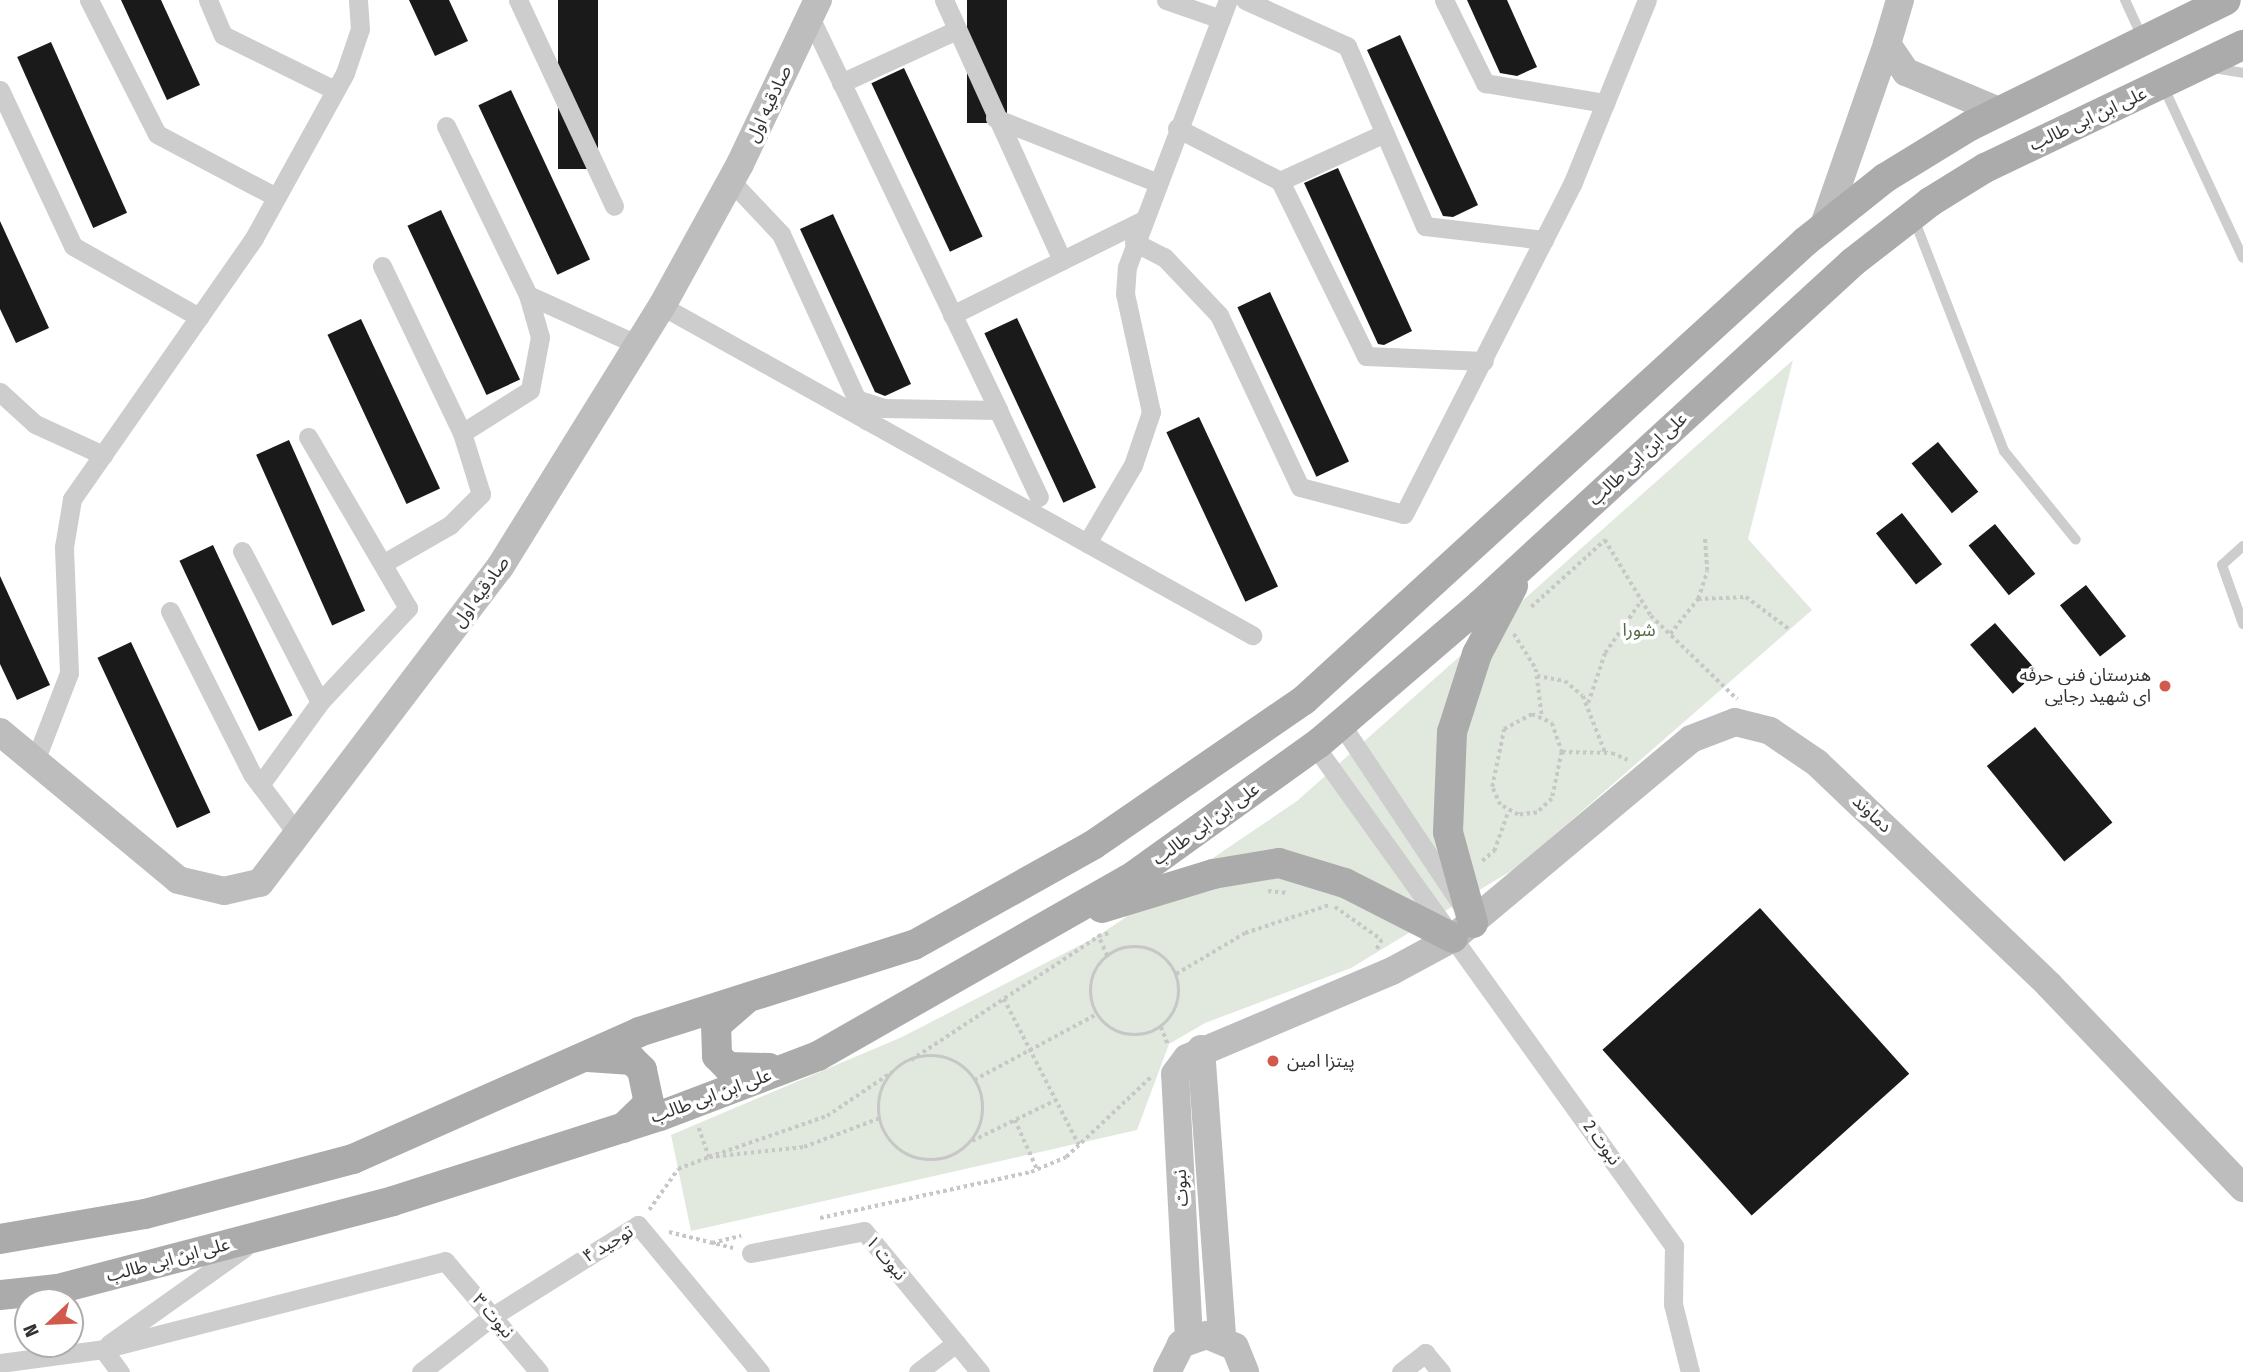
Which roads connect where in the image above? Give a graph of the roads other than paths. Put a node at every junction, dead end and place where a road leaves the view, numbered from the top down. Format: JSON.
{"nodes":[{"id":1,"x":89,"y":0,"type":"edge"},
{"id":2,"x":208,"y":0,"type":"edge"},
{"id":3,"x":358,"y":0,"type":"edge"},
{"id":4,"x":519,"y":0,"type":"edge"},
{"id":5,"x":944,"y":0,"type":"edge"},
{"id":6,"x":1166,"y":0,"type":"edge"},
{"id":7,"x":1228,"y":0,"type":"edge"},
{"id":8,"x":1245,"y":0,"type":"edge"},
{"id":9,"x":1444,"y":0,"type":"edge"},
{"id":10,"x":1647,"y":0,"type":"edge"},
{"id":11,"x":1900,"y":0,"type":"edge"},
{"id":12,"x":2125,"y":0,"type":"edge"},
{"id":13,"x":2226,"y":0,"type":"edge"},
{"id":14,"x":814,"y":9,"type":"edge"},
{"id":15,"x":1221,"y":19,"type":"junction"},
{"id":16,"x":957,"y":30,"type":"junction"},
{"id":17,"x":2144,"y":40,"type":"junction"},
{"id":18,"x":1887,"y":44,"type":"junction"},
{"id":19,"x":2243,"y":45,"type":"edge"},
{"id":20,"x":2202,"y":65,"type":"junction"},
{"id":21,"x":2243,"y":73,"type":"edge"},
{"id":22,"x":841,"y":83,"type":"junction"},
{"id":23,"x":2162,"y":84,"type":"junction"},
{"id":24,"x":0,"y":90,"type":"edge"},
{"id":25,"x":335,"y":90,"type":"junction"},
{"id":26,"x":1605,"y":103,"type":"junction"},
{"id":27,"x":1999,"y":111,"type":"junction"},
{"id":28,"x":995,"y":118,"type":"junction"},
{"id":29,"x":446,"y":126,"type":"dead end"},
{"id":30,"x":1177,"y":128,"type":"junction"},
{"id":31,"x":1385,"y":133,"type":"junction"},
{"id":32,"x":731,"y":181,"type":"junction"},
{"id":33,"x":1280,"y":181,"type":"junction"},
{"id":34,"x":1156,"y":182,"type":"junction"},
{"id":35,"x":276,"y":197,"type":"junction"},
{"id":36,"x":614,"y":206,"type":"dead end"},
{"id":37,"x":1912,"y":216,"type":"junction"},
{"id":38,"x":1140,"y":220,"type":"junction"},
{"id":39,"x":1823,"y":228,"type":"junction"},
{"id":40,"x":1544,"y":240,"type":"junction"},
{"id":41,"x":1134,"y":242,"type":"junction"},
{"id":42,"x":2243,"y":258,"type":"edge"},
{"id":43,"x":1062,"y":260,"type":"junction"},
{"id":44,"x":383,"y":266,"type":"dead end"},
{"id":45,"x":528,"y":295,"type":"junction"},
{"id":46,"x":662,"y":306,"type":"junction"},
{"id":47,"x":952,"y":315,"type":"junction"},
{"id":48,"x":199,"y":317,"type":"junction"},
{"id":49,"x":638,"y":345,"type":"junction"},
{"id":50,"x":1484,"y":361,"type":"junction"},
{"id":51,"x":0,"y":392,"type":"edge"},
{"id":52,"x":856,"y":399,"type":"junction"},
{"id":53,"x":998,"y":410,"type":"junction"},
{"id":54,"x":866,"y":420,"type":"junction"},
{"id":55,"x":462,"y":433,"type":"junction"},
{"id":56,"x":308,"y":437,"type":"dead end"},
{"id":57,"x":103,"y":455,"type":"junction"},
{"id":58,"x":1039,"y":497,"type":"dead end"},
{"id":59,"x":2076,"y":540,"type":"dead end"},
{"id":60,"x":1087,"y":543,"type":"junction"},
{"id":61,"x":2243,"y":546,"type":"edge"},
{"id":62,"x":242,"y":551,"type":"dead end"},
{"id":63,"x":1526,"y":562,"type":"junction"},
{"id":64,"x":384,"y":564,"type":"junction"},
{"id":65,"x":170,"y":611,"type":"dead end"},
{"id":66,"x":2243,"y":624,"type":"edge"},
{"id":67,"x":1252,"y":635,"type":"dead end"},
{"id":68,"x":320,"y":702,"type":"junction"},
{"id":69,"x":1341,"y":724,"type":"junction"},
{"id":70,"x":0,"y":732,"type":"edge"},
{"id":71,"x":1315,"y":746,"type":"junction"},
{"id":72,"x":35,"y":761,"type":"junction"},
{"id":73,"x":260,"y":785,"type":"junction"},
{"id":74,"x":298,"y":835,"type":"junction"},
{"id":75,"x":1055,"y":922,"type":"junction"},
{"id":76,"x":1463,"y":930,"type":"junction"},
{"id":77,"x":760,"y":990,"type":"junction"},
{"id":78,"x":1200,"y":1049,"type":"junction"},
{"id":79,"x":584,"y":1056,"type":"junction"},
{"id":80,"x":796,"y":1065,"type":"junction"},
{"id":81,"x":622,"y":1128,"type":"junction"},
{"id":82,"x":2243,"y":1188,"type":"edge"},
{"id":83,"x":264,"y":1235,"type":"junction"},
{"id":84,"x":0,"y":1239,"type":"edge"},
{"id":85,"x":752,"y":1243,"type":"road end"},
{"id":86,"x":0,"y":1295,"type":"edge"},
{"id":87,"x":492,"y":1316,"type":"junction"},
{"id":88,"x":1222,"y":1338,"type":"junction"},
{"id":89,"x":1189,"y":1339,"type":"junction"},
{"id":90,"x":956,"y":1343,"type":"junction"},
{"id":91,"x":103,"y":1349,"type":"junction"},
{"id":92,"x":0,"y":1363,"type":"edge"},
{"id":93,"x":120,"y":1372,"type":"edge"},
{"id":94,"x":421,"y":1372,"type":"edge"},
{"id":95,"x":540,"y":1372,"type":"edge"},
{"id":96,"x":760,"y":1372,"type":"edge"},
{"id":97,"x":918,"y":1372,"type":"edge"},
{"id":98,"x":980,"y":1372,"type":"edge"},
{"id":99,"x":1167,"y":1372,"type":"edge"},
{"id":100,"x":1245,"y":1372,"type":"edge"},
{"id":101,"x":1401,"y":1372,"type":"edge"},
{"id":102,"x":1441,"y":1372,"type":"edge"},
{"id":103,"x":1690,"y":1372,"type":"edge"}],
"edges":[{"from":1,"to":35,"type":"street"},
{"from":2,"to":25,"type":"street"},
{"from":3,"to":25,"type":"street"},
{"from":4,"to":36,"type":"street"},
{"from":5,"to":16,"type":"street"},
{"from":6,"to":15,"type":"street"},
{"from":7,"to":15,"type":"street"},
{"from":8,"to":31,"type":"street"},
{"from":9,"to":26,"type":"street"},
{"from":10,"to":26,"type":"street"},
{"from":11,"to":18,"type":"main road"},
{"from":12,"to":17,"type":"lane"},
{"from":13,"to":17,"type":"main road"},
{"from":14,"to":22,"type":"street"},
{"from":14,"to":32,"type":"main road","name":"صادقیه اول"},
{"from":15,"to":30,"type":"street"},
{"from":16,"to":22,"type":"street"},
{"from":16,"to":28,"type":"street"},
{"from":17,"to":27,"type":"main road"},
{"from":18,"to":27,"type":"main road"},
{"from":18,"to":39,"type":"main road"},
{"from":19,"to":20,"type":"main road","name":"علی ابن ابی طالب"},
{"from":20,"to":21,"type":"lane"},
{"from":20,"to":23,"type":"main road","name":"علی ابن ابی طالب"},
{"from":22,"to":47,"type":"street"},
{"from":23,"to":37,"type":"main road","name":"علی ابن ابی طالب"},
{"from":23,"to":42,"type":"lane"},
{"from":24,"to":48,"type":"street"},
{"from":25,"to":35,"type":"street"},
{"from":26,"to":40,"type":"street"},
{"from":27,"to":39,"type":"main road"},
{"from":28,"to":34,"type":"street"},
{"from":28,"to":43,"type":"street"},
{"from":29,"to":45,"type":"street"},
{"from":30,"to":33,"type":"street"},
{"from":30,"to":34,"type":"street"},
{"from":31,"to":33,"type":"street"},
{"from":31,"to":40,"type":"street"},
{"from":32,"to":46,"type":"main road","name":"صادقیه اول"},
{"from":32,"to":52,"type":"street"},
{"from":33,"to":50,"type":"street"},
{"from":34,"to":38,"type":"street"},
{"from":35,"to":48,"type":"street"},
{"from":37,"to":59,"type":"lane"},
{"from":37,"to":63,"type":"main road","name":"علی ابن ابی طالب"},
{"from":38,"to":41,"type":"street"},
{"from":38,"to":43,"type":"street"},
{"from":39,"to":77,"type":"main road"},
{"from":40,"to":50,"type":"street"},
{"from":41,"to":50,"type":"street"},
{"from":41,"to":60,"type":"street"},
{"from":43,"to":47,"type":"street"},
{"from":44,"to":55,"type":"street"},
{"from":45,"to":49,"type":"street"},
{"from":45,"to":55,"type":"street"},
{"from":46,"to":49,"type":"main road","name":"صادقیه اول"},
{"from":46,"to":54,"type":"street"},
{"from":47,"to":53,"type":"street"},
{"from":48,"to":57,"type":"street"},
{"from":49,"to":74,"type":"main road","name":"صادقیه اول"},
{"from":51,"to":57,"type":"street"},
{"from":52,"to":53,"type":"street"},
{"from":52,"to":54,"type":"street"},
{"from":53,"to":58,"type":"street"},
{"from":54,"to":60,"type":"street"},
{"from":55,"to":64,"type":"street"},
{"from":56,"to":64,"type":"street"},
{"from":57,"to":72,"type":"street"},
{"from":60,"to":67,"type":"street"},
{"from":61,"to":66,"type":"lane"},
{"from":62,"to":68,"type":"street"},
{"from":63,"to":69,"type":"main road","name":"علی ابن ابی طالب"},
{"from":63,"to":76,"type":"main road"},
{"from":64,"to":68,"type":"street"},
{"from":65,"to":73,"type":"street"},
{"from":68,"to":73,"type":"street"},
{"from":69,"to":71,"type":"main road","name":"علی ابن ابی طالب"},
{"from":69,"to":76,"type":"street"},
{"from":70,"to":72,"type":"main road","name":"صادقیه اول"},
{"from":71,"to":75,"type":"main road","name":"علی ابن ابی طالب"},
{"from":71,"to":76,"type":"street"},
{"from":72,"to":74,"type":"main road","name":"صادقیه اول"},
{"from":73,"to":74,"type":"street"},
{"from":75,"to":76,"type":"main road"},
{"from":75,"to":80,"type":"main road","name":"علی ابن ابی طالب"},
{"from":76,"to":78,"type":"main road","name":"نبوت"},
{"from":76,"to":82,"type":"main road","name":"دماوند"},
{"from":76,"to":103,"type":"street","name":"نبوت 2"},
{"from":77,"to":79,"type":"main road"},
{"from":77,"to":80,"type":"main road"},
{"from":78,"to":88,"type":"main road","name":"نبوت"},
{"from":78,"to":89,"type":"main road","name":"نبوت"},
{"from":79,"to":81,"type":"main road"},
{"from":79,"to":84,"type":"main road"},
{"from":80,"to":81,"type":"main road","name":"علی ابن ابی طالب"},
{"from":81,"to":83,"type":"main road","name":"علی ابن ابی طالب"},
{"from":83,"to":86,"type":"main road","name":"علی ابن ابی طالب"},
{"from":83,"to":91,"type":"street"},
{"from":85,"to":90,"type":"street","name":"نبوت ۱"},
{"from":87,"to":91,"type":"street","name":"نبوت ۳"},
{"from":87,"to":94,"type":"street","name":"توحید ۴"},
{"from":87,"to":95,"type":"street","name":"نبوت ۳"},
{"from":87,"to":96,"type":"street","name":"توحید ۴"},
{"from":88,"to":89,"type":"main road"},
{"from":88,"to":100,"type":"main road"},
{"from":89,"to":99,"type":"main road"},
{"from":90,"to":97,"type":"street"},
{"from":90,"to":98,"type":"street","name":"نبوت ۱"},
{"from":91,"to":92,"type":"street"},
{"from":91,"to":93,"type":"street"},
{"from":101,"to":102,"type":"street"}]}
